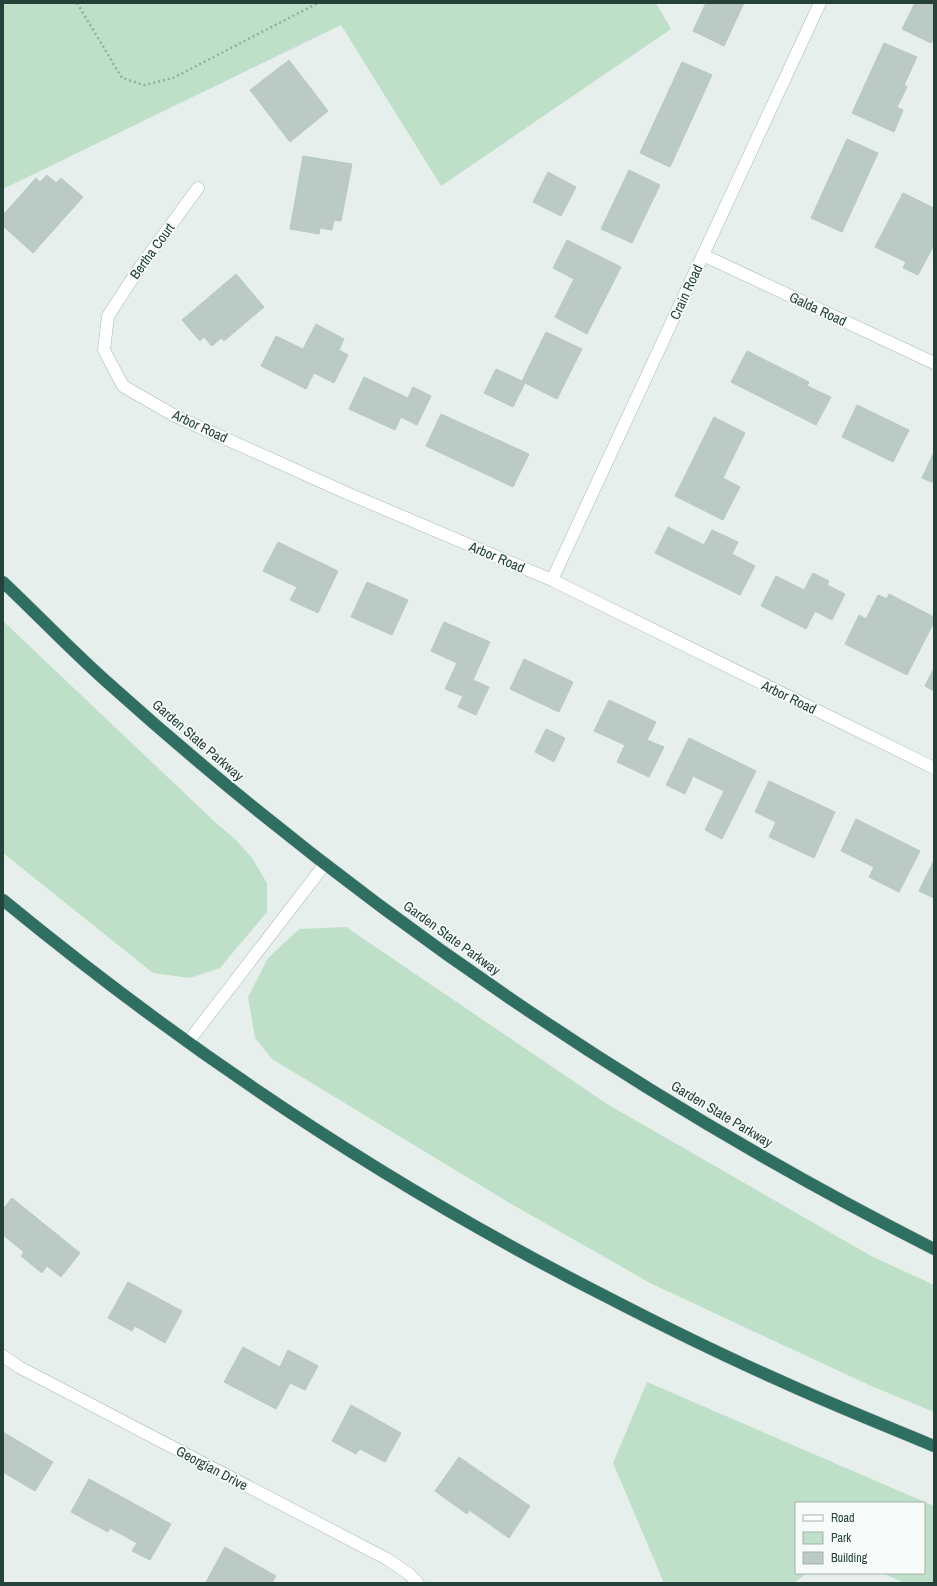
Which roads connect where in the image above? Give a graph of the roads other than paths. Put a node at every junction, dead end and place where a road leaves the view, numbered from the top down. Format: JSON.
{"nodes":[{"id":1,"x":820,"y":3,"type":"edge"},
{"id":2,"x":198,"y":188,"type":"dead end"},
{"id":3,"x":703,"y":255,"type":"junction"},
{"id":4,"x":108,"y":316,"type":"joint"},
{"id":5,"x":934,"y":362,"type":"edge"},
{"id":6,"x":552,"y":580,"type":"junction"},
{"id":7,"x":3,"y":582,"type":"edge"},
{"id":8,"x":934,"y":768,"type":"edge"},
{"id":9,"x":325,"y":864,"type":"junction"},
{"id":10,"x":3,"y":900,"type":"edge"},
{"id":11,"x":188,"y":1042,"type":"junction"},
{"id":12,"x":934,"y":1249,"type":"edge"},
{"id":13,"x":3,"y":1356,"type":"edge"},
{"id":14,"x":934,"y":1446,"type":"edge"},
{"id":15,"x":418,"y":1583,"type":"edge"}],
"edges":[{"from":1,"to":3,"type":"street","name":"Crain Road"},
{"from":2,"to":4,"type":"street","name":"Bertha Court"},
{"from":3,"to":5,"type":"street","name":"Galda Road"},
{"from":3,"to":6,"type":"street","name":"Crain Road"},
{"from":4,"to":6,"type":"street","name":"Arbor Road"},
{"from":6,"to":8,"type":"street","name":"Arbor Road"},
{"from":7,"to":9,"type":"highway","name":"Garden State Parkway"},
{"from":9,"to":11,"type":"street"},
{"from":9,"to":12,"type":"highway","name":"Garden State Parkway"},
{"from":10,"to":11,"type":"highway"},
{"from":11,"to":14,"type":"highway"},
{"from":13,"to":15,"type":"street","name":"Georgian Drive"}]}
